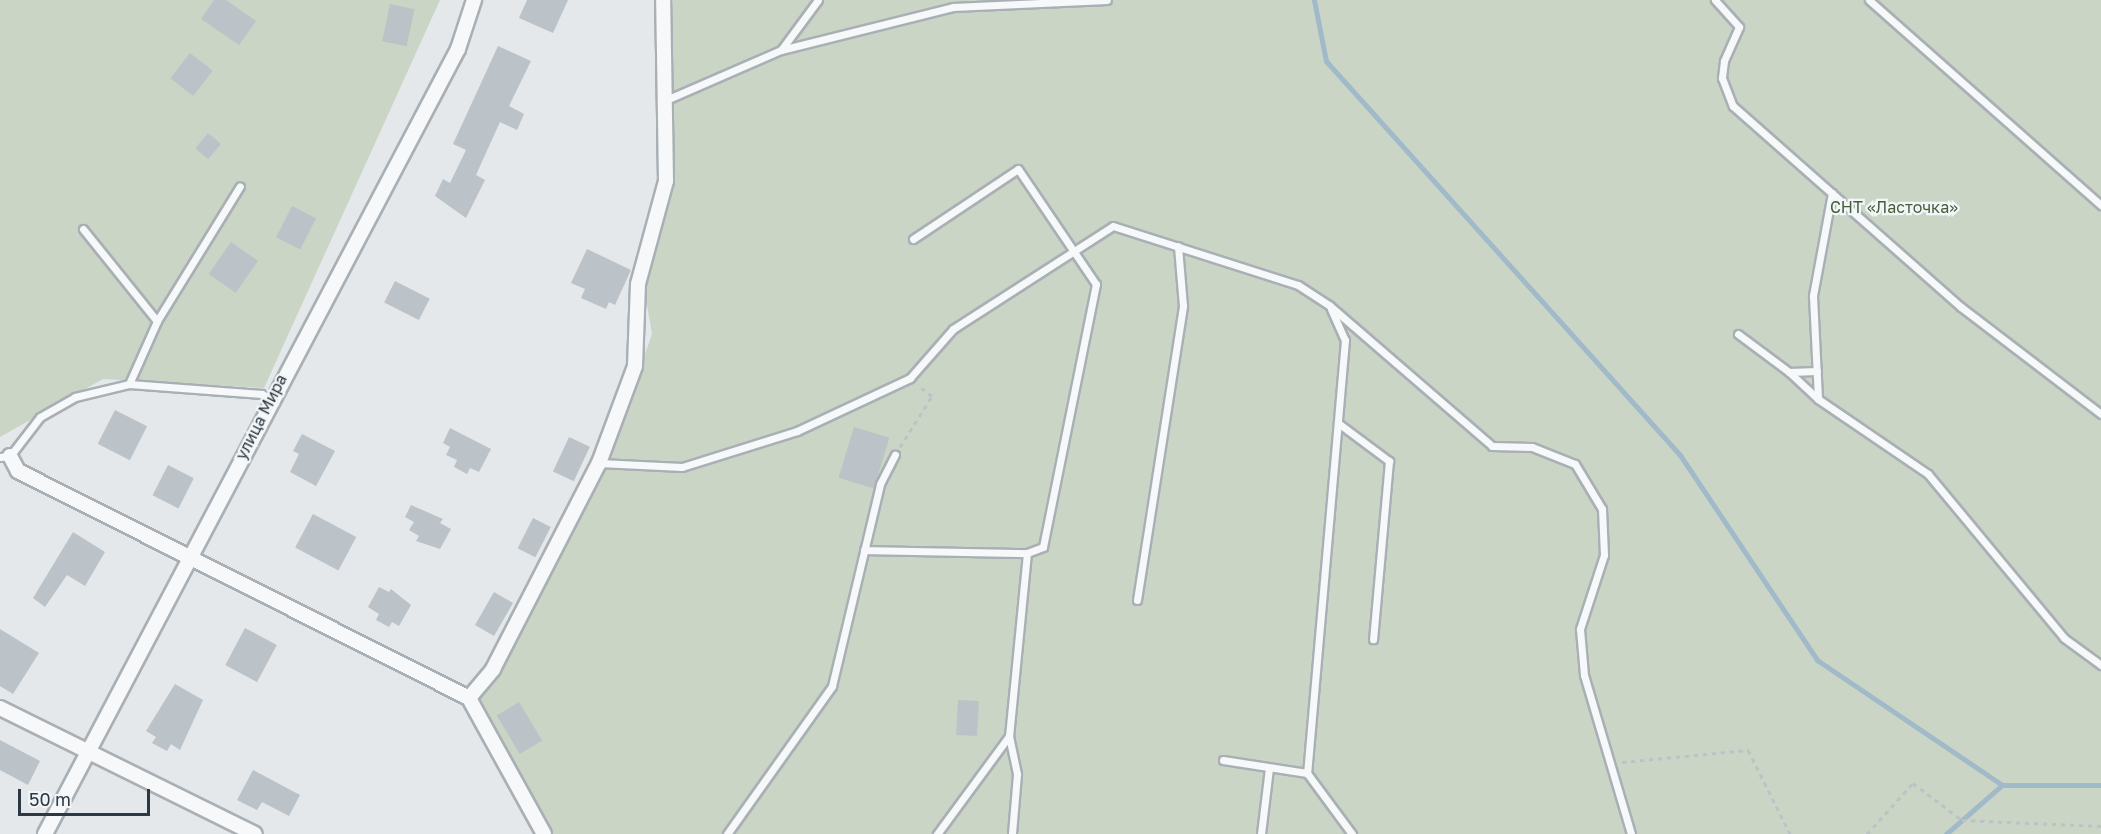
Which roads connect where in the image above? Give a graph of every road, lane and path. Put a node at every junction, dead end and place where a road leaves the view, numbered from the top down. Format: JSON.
{"nodes":[{"id":1,"x":474,"y":0,"type":"edge"},
{"id":2,"x":663,"y":0,"type":"edge"},
{"id":3,"x":818,"y":0,"type":"edge"},
{"id":4,"x":1107,"y":0,"type":"edge"},
{"id":5,"x":1715,"y":0,"type":"edge"},
{"id":6,"x":1869,"y":0,"type":"edge"},
{"id":7,"x":781,"y":50,"type":"junction"},
{"id":8,"x":666,"y":100,"type":"junction"},
{"id":9,"x":240,"y":186,"type":"dead end"},
{"id":10,"x":1832,"y":194,"type":"junction"},
{"id":11,"x":2101,"y":205,"type":"edge"},
{"id":12,"x":83,"y":229,"type":"dead end"},
{"id":13,"x":913,"y":239,"type":"dead end"},
{"id":14,"x":1178,"y":246,"type":"junction"},
{"id":15,"x":1072,"y":252,"type":"junction"},
{"id":16,"x":1330,"y":306,"type":"junction"},
{"id":17,"x":157,"y":321,"type":"junction"},
{"id":18,"x":1738,"y":334,"type":"dead end"},
{"id":19,"x":1789,"y":372,"type":"junction"},
{"id":20,"x":1816,"y":372,"type":"junction"},
{"id":21,"x":910,"y":378,"type":"junction"},
{"id":22,"x":129,"y":384,"type":"junction"},
{"id":23,"x":270,"y":398,"type":"junction"},
{"id":24,"x":1818,"y":399,"type":"junction"},
{"id":25,"x":2101,"y":414,"type":"edge"},
{"id":26,"x":1338,"y":423,"type":"junction"},
{"id":27,"x":895,"y":455,"type":"joint"},
{"id":28,"x":5,"y":456,"type":"edge"},
{"id":29,"x":599,"y":463,"type":"junction"},
{"id":30,"x":864,"y":550,"type":"junction"},
{"id":31,"x":1027,"y":553,"type":"junction"},
{"id":32,"x":190,"y":557,"type":"junction"},
{"id":33,"x":1137,"y":600,"type":"dead end"},
{"id":34,"x":1372,"y":639,"type":"dead end"},
{"id":35,"x":2101,"y":665,"type":"edge"},
{"id":36,"x":469,"y":698,"type":"junction"},
{"id":37,"x":0,"y":708,"type":"edge"},
{"id":38,"x":1009,"y":736,"type":"junction"},
{"id":39,"x":88,"y":749,"type":"junction"},
{"id":40,"x":1223,"y":760,"type":"dead end"},
{"id":41,"x":1610,"y":763,"type":"junction"},
{"id":42,"x":1269,"y":768,"type":"junction"},
{"id":43,"x":1307,"y":773,"type":"junction"},
{"id":44,"x":2101,"y":826,"type":"edge"},
{"id":45,"x":45,"y":834,"type":"edge"},
{"id":46,"x":255,"y":834,"type":"edge"},
{"id":47,"x":544,"y":834,"type":"edge"},
{"id":48,"x":727,"y":834,"type":"edge"},
{"id":49,"x":938,"y":834,"type":"edge"},
{"id":50,"x":1012,"y":834,"type":"edge"},
{"id":51,"x":1261,"y":834,"type":"edge"},
{"id":52,"x":1352,"y":834,"type":"edge"},
{"id":53,"x":1631,"y":834,"type":"edge"},
{"id":54,"x":1790,"y":834,"type":"edge"},
{"id":55,"x":1867,"y":834,"type":"edge"}],
"edges":[{"from":1,"to":23,"type":"street","name":"улица Мира"},
{"from":2,"to":8,"type":"street"},
{"from":3,"to":7,"type":"lane"},
{"from":4,"to":7,"type":"lane"},
{"from":5,"to":10,"type":"lane"},
{"from":6,"to":11,"type":"lane"},
{"from":7,"to":8,"type":"lane"},
{"from":8,"to":29,"type":"street"},
{"from":9,"to":17,"type":"lane"},
{"from":10,"to":20,"type":"lane"},
{"from":10,"to":25,"type":"lane"},
{"from":12,"to":17,"type":"lane"},
{"from":13,"to":15,"type":"lane"},
{"from":14,"to":15,"type":"lane"},
{"from":14,"to":16,"type":"lane"},
{"from":14,"to":33,"type":"lane"},
{"from":15,"to":21,"type":"lane"},
{"from":15,"to":31,"type":"lane"},
{"from":16,"to":26,"type":"lane"},
{"from":16,"to":41,"type":"lane"},
{"from":17,"to":22,"type":"lane"},
{"from":18,"to":19,"type":"lane"},
{"from":19,"to":20,"type":"lane"},
{"from":19,"to":24,"type":"lane"},
{"from":20,"to":24,"type":"lane"},
{"from":21,"to":27,"type":"path"},
{"from":21,"to":29,"type":"lane"},
{"from":22,"to":23,"type":"lane"},
{"from":22,"to":28,"type":"lane"},
{"from":23,"to":32,"type":"street","name":"улица Мира"},
{"from":24,"to":35,"type":"lane"},
{"from":26,"to":34,"type":"lane"},
{"from":26,"to":43,"type":"lane"},
{"from":27,"to":30,"type":"lane"},
{"from":28,"to":32,"type":"street"},
{"from":29,"to":36,"type":"street"},
{"from":30,"to":31,"type":"lane"},
{"from":30,"to":48,"type":"lane"},
{"from":31,"to":38,"type":"lane"},
{"from":32,"to":36,"type":"street"},
{"from":32,"to":39,"type":"street","name":"улица Мира"},
{"from":36,"to":47,"type":"street"},
{"from":37,"to":39,"type":"street"},
{"from":38,"to":49,"type":"lane"},
{"from":38,"to":50,"type":"lane"},
{"from":39,"to":45,"type":"street","name":"улица Мира"},
{"from":39,"to":46,"type":"street"},
{"from":40,"to":42,"type":"lane"},
{"from":41,"to":53,"type":"lane"},
{"from":41,"to":54,"type":"path"},
{"from":42,"to":43,"type":"lane"},
{"from":42,"to":51,"type":"lane"},
{"from":43,"to":52,"type":"lane"},
{"from":44,"to":55,"type":"path"}]}
